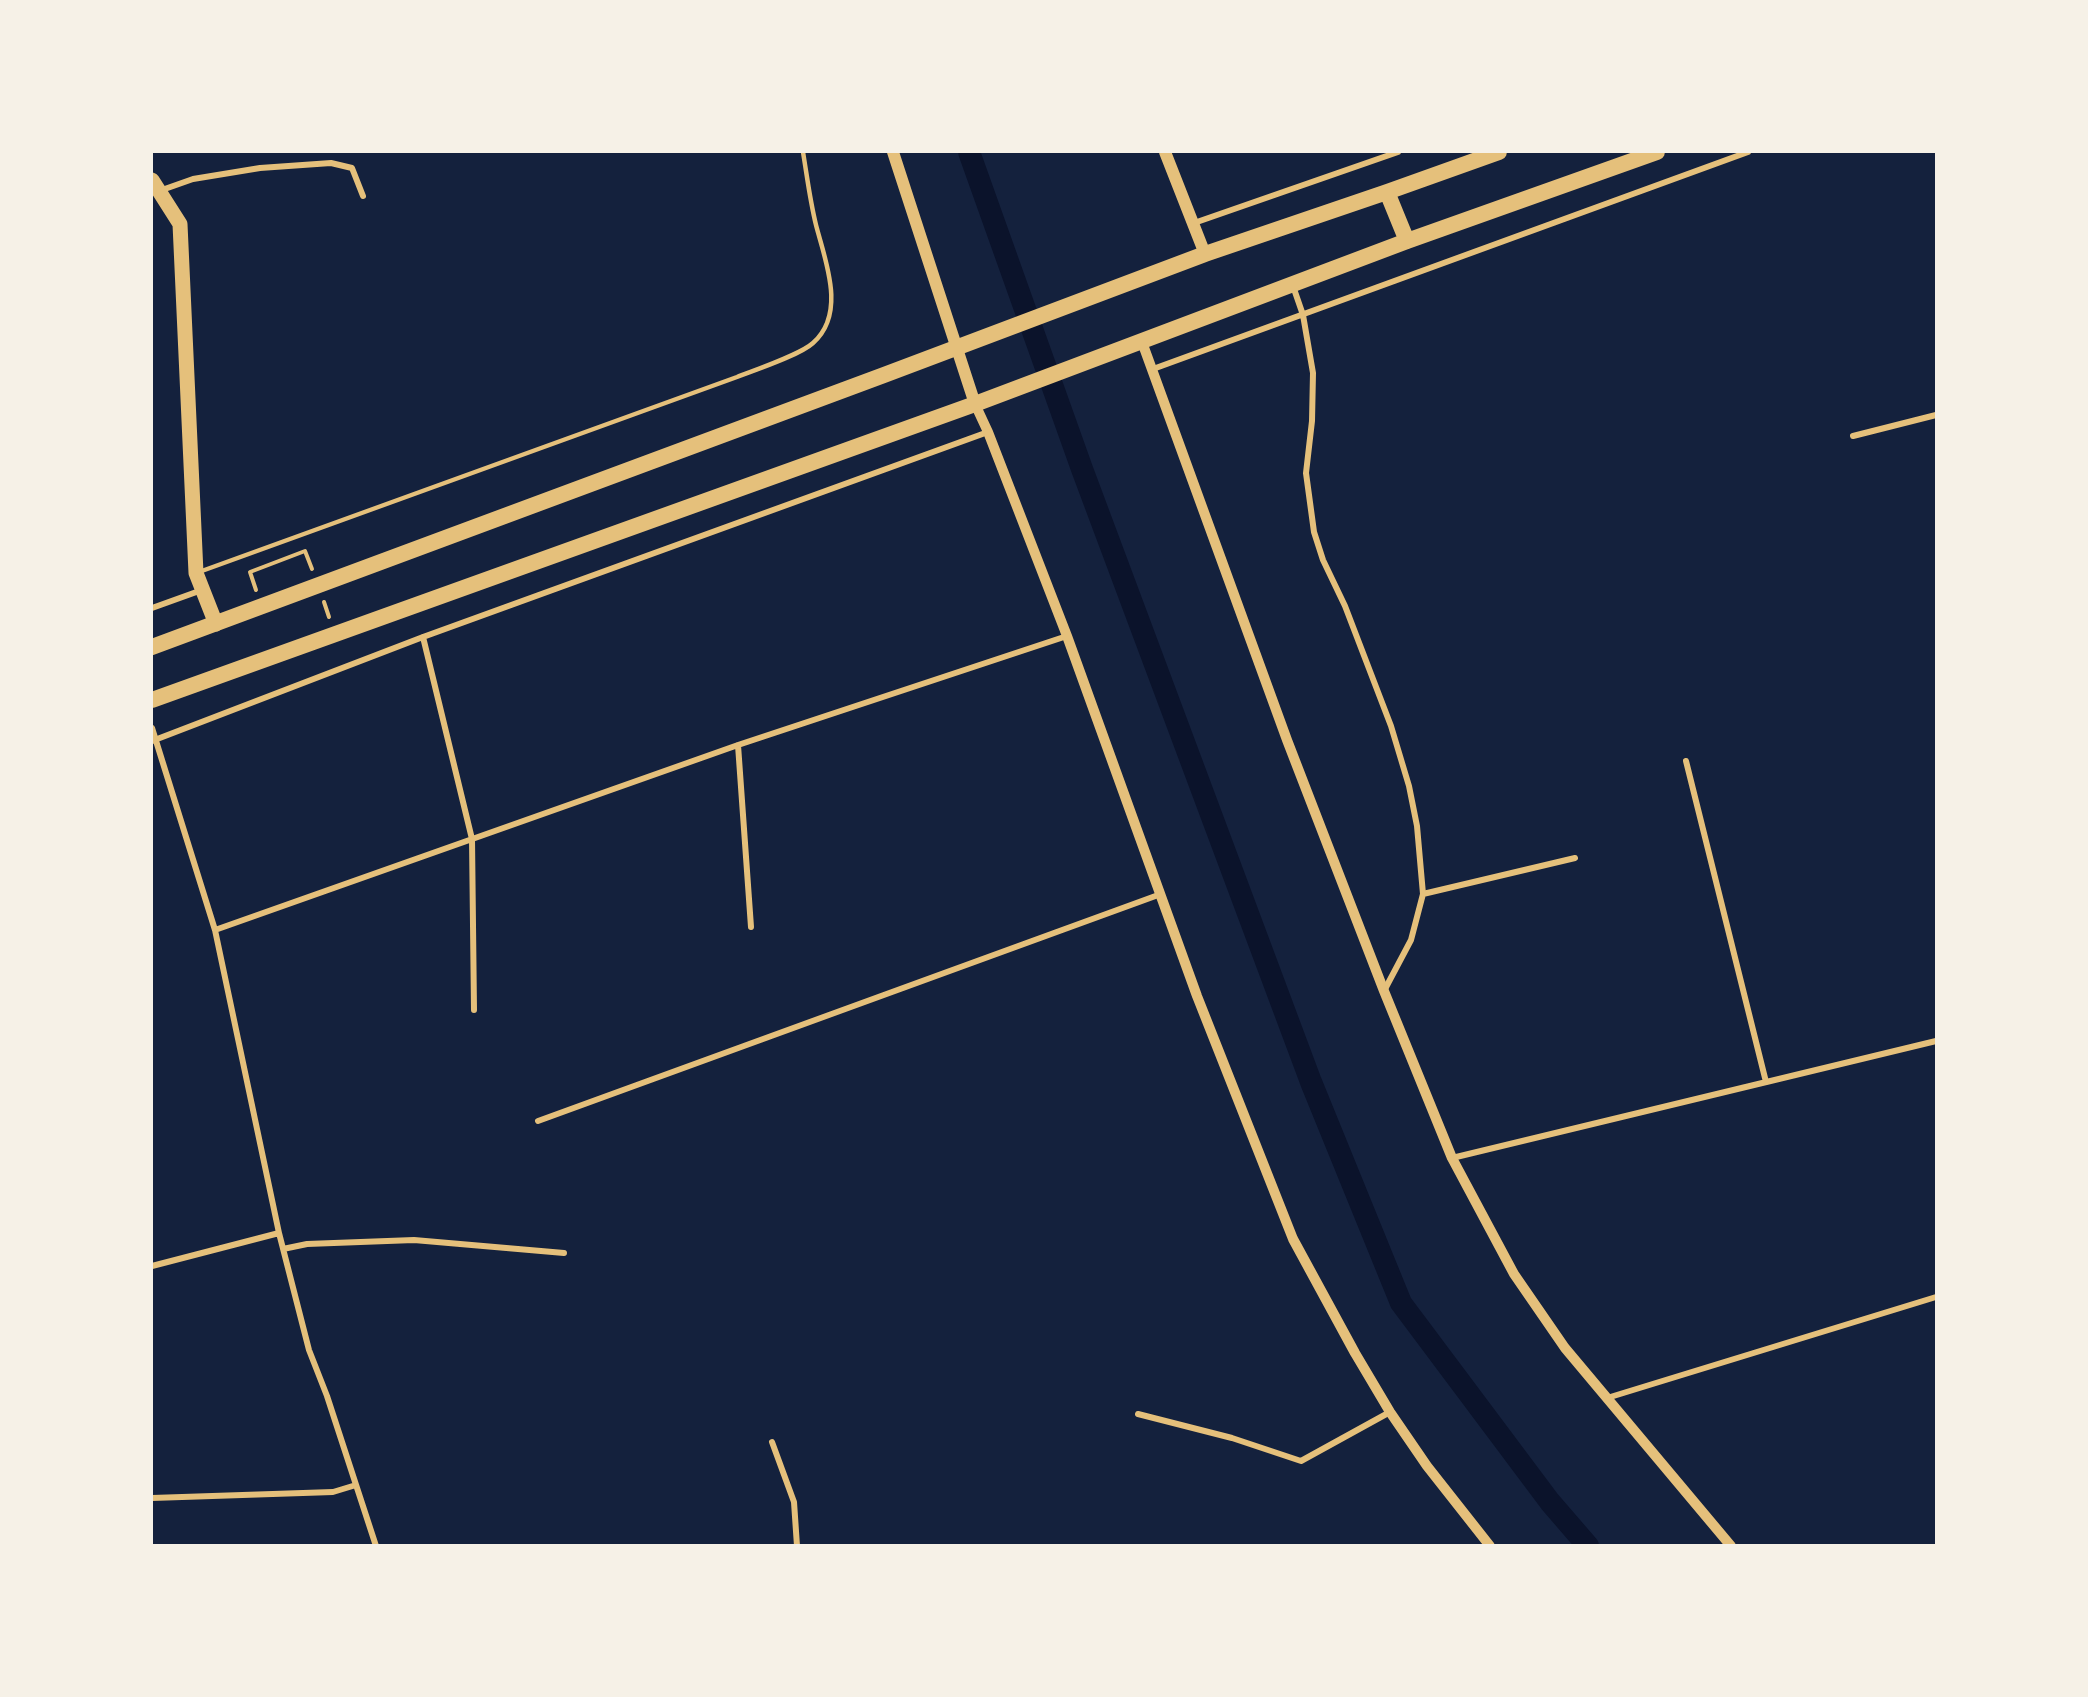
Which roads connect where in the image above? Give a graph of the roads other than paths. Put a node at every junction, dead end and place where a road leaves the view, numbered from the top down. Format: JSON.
{"nodes":[{"id":1,"x":803,"y":152,"type":"edge"},
{"id":2,"x":893,"y":152,"type":"edge"},
{"id":3,"x":1166,"y":152,"type":"edge"},
{"id":4,"x":1398,"y":152,"type":"edge"},
{"id":5,"x":1499,"y":152,"type":"edge"},
{"id":6,"x":1657,"y":152,"type":"edge"},
{"id":7,"x":1748,"y":152,"type":"edge"},
{"id":8,"x":155,"y":185,"type":"edge"},
{"id":9,"x":1387,"y":192,"type":"junction"},
{"id":10,"x":363,"y":196,"type":"dead end"},
{"id":11,"x":1194,"y":223,"type":"junction"},
{"id":12,"x":1407,"y":241,"type":"junction"},
{"id":13,"x":1205,"y":254,"type":"junction"},
{"id":14,"x":1293,"y":285,"type":"junction"},
{"id":15,"x":1303,"y":315,"type":"junction"},
{"id":16,"x":1135,"y":345,"type":"junction"},
{"id":17,"x":955,"y":347,"type":"junction"},
{"id":18,"x":1153,"y":369,"type":"junction"},
{"id":19,"x":981,"y":401,"type":"junction"},
{"id":20,"x":1936,"y":415,"type":"edge"},
{"id":21,"x":988,"y":432,"type":"junction"},
{"id":22,"x":1853,"y":436,"type":"dead end"},
{"id":23,"x":196,"y":573,"type":"junction"},
{"id":24,"x":202,"y":590,"type":"junction"},
{"id":25,"x":152,"y":609,"type":"edge"},
{"id":26,"x":216,"y":624,"type":"junction"},
{"id":27,"x":1067,"y":636,"type":"junction"},
{"id":28,"x":423,"y":638,"type":"junction"},
{"id":29,"x":152,"y":648,"type":"edge"},
{"id":30,"x":152,"y":700,"type":"edge"},
{"id":31,"x":152,"y":728,"type":"edge"},
{"id":32,"x":153,"y":740,"type":"edge"},
{"id":33,"x":738,"y":745,"type":"junction"},
{"id":34,"x":1686,"y":761,"type":"dead end"},
{"id":35,"x":472,"y":839,"type":"junction"},
{"id":36,"x":1575,"y":858,"type":"dead end"},
{"id":37,"x":1161,"y":894,"type":"junction"},
{"id":38,"x":1423,"y":894,"type":"junction"},
{"id":39,"x":751,"y":927,"type":"dead end"},
{"id":40,"x":215,"y":930,"type":"junction"},
{"id":41,"x":1384,"y":991,"type":"junction"},
{"id":42,"x":474,"y":1010,"type":"dead end"},
{"id":43,"x":1936,"y":1041,"type":"edge"},
{"id":44,"x":1766,"y":1082,"type":"junction"},
{"id":45,"x":538,"y":1121,"type":"dead end"},
{"id":46,"x":1452,"y":1158,"type":"junction"},
{"id":47,"x":279,"y":1233,"type":"junction"},
{"id":48,"x":284,"y":1249,"type":"junction"},
{"id":49,"x":564,"y":1253,"type":"dead end"},
{"id":50,"x":152,"y":1266,"type":"edge"},
{"id":51,"x":1936,"y":1297,"type":"edge"},
{"id":52,"x":1606,"y":1398,"type":"junction"},
{"id":53,"x":1390,"y":1412,"type":"junction"},
{"id":54,"x":1138,"y":1414,"type":"dead end"},
{"id":55,"x":772,"y":1442,"type":"dead end"},
{"id":56,"x":356,"y":1485,"type":"junction"},
{"id":57,"x":152,"y":1498,"type":"edge"},
{"id":58,"x":376,"y":1545,"type":"edge"},
{"id":59,"x":797,"y":1545,"type":"edge"},
{"id":60,"x":1490,"y":1545,"type":"edge"},
{"id":61,"x":1731,"y":1545,"type":"edge"}],
"edges":[{"from":1,"to":23,"type":"lane"},
{"from":2,"to":17,"type":"main road"},
{"from":3,"to":11,"type":"main road"},
{"from":4,"to":11,"type":"street"},
{"from":5,"to":9,"type":"highway"},
{"from":6,"to":12,"type":"highway"},
{"from":7,"to":15,"type":"street"},
{"from":8,"to":10,"type":"street"},
{"from":8,"to":23,"type":"main road"},
{"from":9,"to":12,"type":"highway"},
{"from":9,"to":13,"type":"highway"},
{"from":11,"to":13,"type":"main road"},
{"from":12,"to":14,"type":"highway"},
{"from":13,"to":17,"type":"highway"},
{"from":14,"to":15,"type":"street"},
{"from":14,"to":16,"type":"highway"},
{"from":15,"to":18,"type":"street"},
{"from":15,"to":38,"type":"street"},
{"from":16,"to":18,"type":"street"},
{"from":16,"to":19,"type":"highway"},
{"from":17,"to":19,"type":"main road"},
{"from":17,"to":26,"type":"highway"},
{"from":18,"to":41,"type":"street"},
{"from":19,"to":21,"type":"street"},
{"from":19,"to":30,"type":"highway"},
{"from":20,"to":22,"type":"street"},
{"from":21,"to":27,"type":"street"},
{"from":21,"to":28,"type":"street"},
{"from":23,"to":24,"type":"main road"},
{"from":24,"to":25,"type":"street"},
{"from":24,"to":26,"type":"main road"},
{"from":26,"to":29,"type":"highway"},
{"from":27,"to":33,"type":"street"},
{"from":27,"to":37,"type":"street"},
{"from":28,"to":32,"type":"street"},
{"from":28,"to":35,"type":"street"},
{"from":31,"to":32,"type":"street"},
{"from":32,"to":40,"type":"street"},
{"from":33,"to":35,"type":"street"},
{"from":33,"to":39,"type":"street"},
{"from":34,"to":44,"type":"street"},
{"from":35,"to":40,"type":"street"},
{"from":35,"to":42,"type":"street"},
{"from":36,"to":38,"type":"street"},
{"from":37,"to":45,"type":"street"},
{"from":37,"to":53,"type":"street"},
{"from":38,"to":41,"type":"street"},
{"from":40,"to":47,"type":"street"},
{"from":41,"to":46,"type":"street"},
{"from":43,"to":44,"type":"street"},
{"from":44,"to":46,"type":"street"},
{"from":46,"to":52,"type":"street"},
{"from":47,"to":48,"type":"street"},
{"from":47,"to":50,"type":"street"},
{"from":48,"to":49,"type":"street"},
{"from":48,"to":56,"type":"street"},
{"from":51,"to":52,"type":"street"},
{"from":52,"to":61,"type":"street"},
{"from":53,"to":54,"type":"street"},
{"from":53,"to":60,"type":"street"},
{"from":55,"to":59,"type":"street"},
{"from":56,"to":57,"type":"street"},
{"from":56,"to":58,"type":"street"}]}
